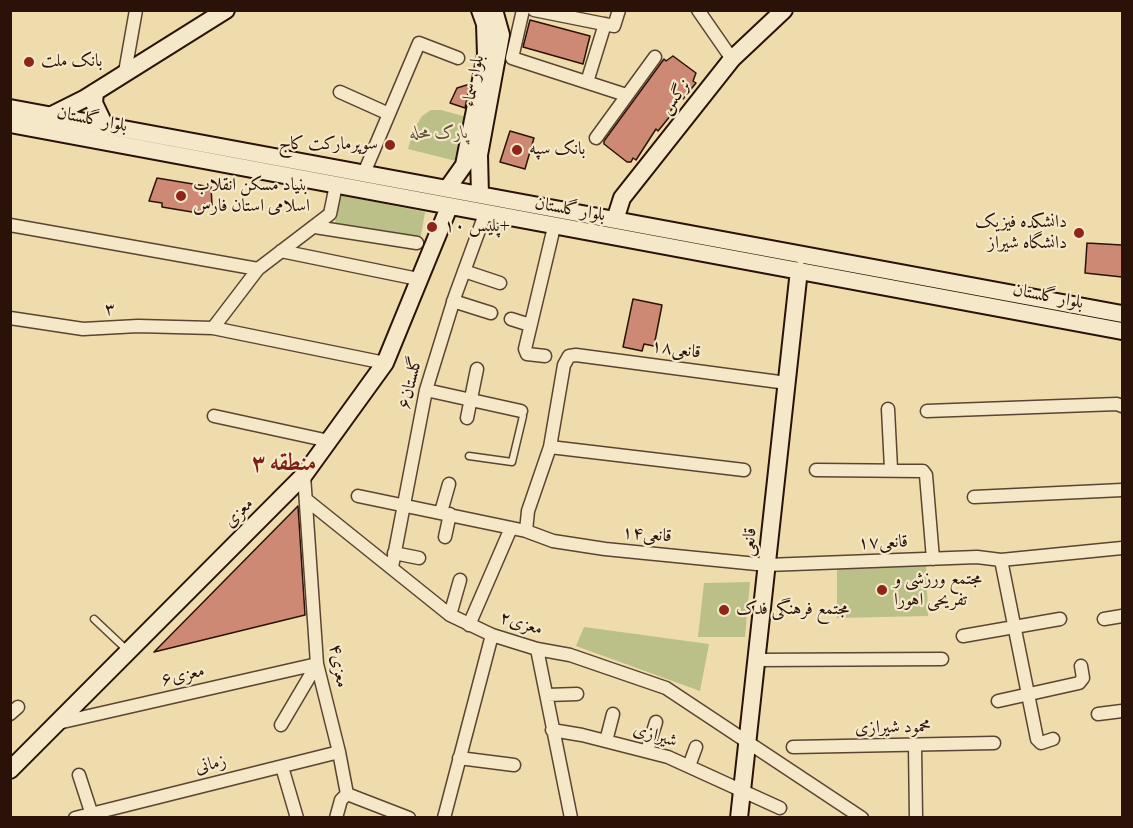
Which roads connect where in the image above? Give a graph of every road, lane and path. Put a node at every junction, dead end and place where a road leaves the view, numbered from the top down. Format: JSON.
{"nodes":[{"id":1,"x":136,"y":10,"type":"edge"},
{"id":2,"x":226,"y":10,"type":"edge"},
{"id":3,"x":480,"y":10,"type":"edge"},
{"id":4,"x":494,"y":10,"type":"edge"},
{"id":5,"x":523,"y":10,"type":"edge"},
{"id":6,"x":534,"y":10,"type":"edge"},
{"id":7,"x":619,"y":10,"type":"edge"},
{"id":8,"x":698,"y":10,"type":"edge"},
{"id":9,"x":784,"y":10,"type":"edge"},
{"id":10,"x":605,"y":24,"type":"junction"},
{"id":11,"x":655,"y":57,"type":"dead end"},
{"id":12,"x":458,"y":58,"type":"dead end"},
{"id":13,"x":732,"y":59,"type":"junction"},
{"id":14,"x":125,"y":72,"type":"junction"},
{"id":15,"x":587,"y":82,"type":"junction"},
{"id":16,"x":95,"y":92,"type":"junction"},
{"id":17,"x":340,"y":92,"type":"dead end"},
{"id":18,"x":626,"y":95,"type":"junction"},
{"id":19,"x":10,"y":108,"type":"edge"},
{"id":20,"x":389,"y":114,"type":"junction"},
{"id":21,"x":50,"y":116,"type":"junction"},
{"id":22,"x":10,"y":124,"type":"edge"},
{"id":23,"x":105,"y":126,"type":"junction"},
{"id":24,"x":596,"y":138,"type":"dead end"},
{"id":25,"x":473,"y":154,"type":"junction"},
{"id":26,"x":364,"y":173,"type":"junction"},
{"id":27,"x":336,"y":185,"type":"junction"},
{"id":28,"x":381,"y":185,"type":"junction"},
{"id":29,"x":447,"y":189,"type":"junction"},
{"id":30,"x":480,"y":195,"type":"junction"},
{"id":31,"x":449,"y":207,"type":"junction"},
{"id":32,"x":485,"y":214,"type":"junction"},
{"id":33,"x":615,"y":220,"type":"junction"},
{"id":34,"x":10,"y":225,"type":"edge"},
{"id":35,"x":315,"y":227,"type":"junction"},
{"id":36,"x":554,"y":227,"type":"junction"},
{"id":37,"x":417,"y":243,"type":"dead end"},
{"id":38,"x":281,"y":251,"type":"junction"},
{"id":39,"x":258,"y":270,"type":"junction"},
{"id":40,"x":464,"y":270,"type":"junction"},
{"id":41,"x":799,"y":270,"type":"junction"},
{"id":42,"x":418,"y":279,"type":"junction"},
{"id":43,"x":500,"y":283,"type":"dead end"},
{"id":44,"x":969,"y":285,"type":"junction"},
{"id":45,"x":453,"y":301,"type":"junction"},
{"id":46,"x":967,"y":302,"type":"junction"},
{"id":47,"x":491,"y":313,"type":"dead end"},
{"id":48,"x":10,"y":318,"type":"edge"},
{"id":49,"x":512,"y":319,"type":"dead end"},
{"id":50,"x":1116,"y":321,"type":"edge"},
{"id":51,"x":530,"y":325,"type":"junction"},
{"id":52,"x":213,"y":328,"type":"junction"},
{"id":53,"x":545,"y":356,"type":"dead end"},
{"id":54,"x":385,"y":363,"type":"junction"},
{"id":55,"x":477,"y":369,"type":"dead end"},
{"id":56,"x":787,"y":383,"type":"junction"},
{"id":57,"x":426,"y":390,"type":"junction"},
{"id":58,"x":471,"y":399,"type":"junction"},
{"id":59,"x":1122,"y":406,"type":"edge"},
{"id":60,"x":888,"y":409,"type":"dead end"},
{"id":61,"x":521,"y":411,"type":"joint"},
{"id":62,"x":927,"y":411,"type":"dead end"},
{"id":63,"x":214,"y":416,"type":"dead end"},
{"id":64,"x":467,"y":418,"type":"dead end"},
{"id":65,"x":329,"y":441,"type":"junction"},
{"id":66,"x":550,"y":447,"type":"junction"},
{"id":67,"x":469,"y":456,"type":"dead end"},
{"id":68,"x":891,"y":469,"type":"junction"},
{"id":69,"x":744,"y":470,"type":"dead end"},
{"id":70,"x":816,"y":470,"type":"dead end"},
{"id":71,"x":304,"y":475,"type":"junction"},
{"id":72,"x":449,"y":484,"type":"dead end"},
{"id":73,"x":1122,"y":490,"type":"edge"},
{"id":74,"x":358,"y":496,"type":"dead end"},
{"id":75,"x":974,"y":497,"type":"dead end"},
{"id":76,"x":308,"y":501,"type":"junction"},
{"id":77,"x":403,"y":505,"type":"junction"},
{"id":78,"x":446,"y":513,"type":"junction"},
{"id":79,"x":512,"y":528,"type":"junction"},
{"id":80,"x":526,"y":531,"type":"junction"},
{"id":81,"x":445,"y":537,"type":"dead end"},
{"id":82,"x":1122,"y":548,"type":"edge"},
{"id":83,"x":394,"y":554,"type":"junction"},
{"id":84,"x":419,"y":558,"type":"dead end"},
{"id":85,"x":933,"y":559,"type":"junction"},
{"id":86,"x":1001,"y":560,"type":"junction"},
{"id":87,"x":767,"y":564,"type":"junction"},
{"id":88,"x":392,"y":567,"type":"junction"},
{"id":89,"x":460,"y":580,"type":"dead end"},
{"id":90,"x":450,"y":615,"type":"junction"},
{"id":91,"x":1122,"y":616,"type":"edge"},
{"id":92,"x":94,"y":619,"type":"dead end"},
{"id":93,"x":1060,"y":619,"type":"dead end"},
{"id":94,"x":1104,"y":619,"type":"dead end"},
{"id":95,"x":469,"y":625,"type":"junction"},
{"id":96,"x":1014,"y":625,"type":"junction"},
{"id":97,"x":492,"y":635,"type":"junction"},
{"id":98,"x":963,"y":636,"type":"dead end"},
{"id":99,"x":537,"y":649,"type":"junction"},
{"id":100,"x":129,"y":652,"type":"junction"},
{"id":101,"x":942,"y":659,"type":"dead end"},
{"id":102,"x":756,"y":660,"type":"junction"},
{"id":103,"x":317,"y":664,"type":"junction"},
{"id":104,"x":1081,"y":666,"type":"dead end"},
{"id":105,"x":577,"y":694,"type":"dead end"},
{"id":106,"x":1028,"y":694,"type":"junction"},
{"id":107,"x":547,"y":695,"type":"junction"},
{"id":108,"x":998,"y":701,"type":"dead end"},
{"id":109,"x":1122,"y":711,"type":"edge"},
{"id":110,"x":613,"y":714,"type":"dead end"},
{"id":111,"x":1098,"y":714,"type":"dead end"},
{"id":112,"x":656,"y":722,"type":"dead end"},
{"id":113,"x":58,"y":723,"type":"junction"},
{"id":114,"x":281,"y":725,"type":"dead end"},
{"id":115,"x":552,"y":730,"type":"junction"},
{"id":116,"x":1053,"y":739,"type":"dead end"},
{"id":117,"x":747,"y":740,"type":"junction"},
{"id":118,"x":606,"y":741,"type":"junction"},
{"id":119,"x":994,"y":743,"type":"dead end"},
{"id":120,"x":915,"y":746,"type":"junction"},
{"id":121,"x":696,"y":747,"type":"dead end"},
{"id":122,"x":793,"y":747,"type":"dead end"},
{"id":123,"x":339,"y":752,"type":"junction"},
{"id":124,"x":647,"y":752,"type":"junction"},
{"id":125,"x":459,"y":758,"type":"junction"},
{"id":126,"x":514,"y":765,"type":"dead end"},
{"id":127,"x":689,"y":766,"type":"junction"},
{"id":128,"x":282,"y":767,"type":"junction"},
{"id":129,"x":10,"y":770,"type":"edge"},
{"id":130,"x":79,"y":775,"type":"dead end"},
{"id":131,"x":742,"y":791,"type":"junction"},
{"id":132,"x":347,"y":794,"type":"junction"},
{"id":133,"x":780,"y":808,"type":"dead end"},
{"id":134,"x":92,"y":815,"type":"edge"},
{"id":135,"x":394,"y":815,"type":"edge"},
{"id":136,"x":75,"y":818,"type":"edge"},
{"id":137,"x":297,"y":818,"type":"edge"},
{"id":138,"x":336,"y":818,"type":"edge"},
{"id":139,"x":409,"y":818,"type":"edge"},
{"id":140,"x":444,"y":818,"type":"edge"},
{"id":141,"x":571,"y":818,"type":"edge"},
{"id":142,"x":739,"y":818,"type":"edge"},
{"id":143,"x":862,"y":818,"type":"edge"},
{"id":144,"x":916,"y":818,"type":"edge"}],
"edges":[{"from":1,"to":14,"type":"street"},
{"from":2,"to":14,"type":"main road"},
{"from":3,"to":25,"type":"main road","name":"بلوار سماء"},
{"from":4,"to":25,"type":"main road","name":"بلوار سماء"},
{"from":5,"to":15,"type":"street"},
{"from":6,"to":10,"type":"street"},
{"from":7,"to":10,"type":"street"},
{"from":8,"to":13,"type":"street"},
{"from":9,"to":13,"type":"main road","name":"نرگس"},
{"from":10,"to":15,"type":"street"},
{"from":11,"to":18,"type":"street"},
{"from":12,"to":20,"type":"street"},
{"from":13,"to":33,"type":"main road","name":"نرگس"},
{"from":14,"to":16,"type":"main road"},
{"from":15,"to":18,"type":"street"},
{"from":16,"to":21,"type":"main road"},
{"from":16,"to":23,"type":"main road"},
{"from":17,"to":20,"type":"street"},
{"from":18,"to":24,"type":"street"},
{"from":19,"to":21,"type":"main road","name":"بلوار گلستان"},
{"from":20,"to":26,"type":"street"},
{"from":21,"to":23,"type":"main road","name":"بلوار گلستان"},
{"from":22,"to":27,"type":"main road","name":"بلوار گلستان"},
{"from":23,"to":26,"type":"main road","name":"بلوار گلستان"},
{"from":25,"to":29,"type":"main road","name":"بلوار سماء"},
{"from":25,"to":30,"type":"main road","name":"بلوار سماء"},
{"from":26,"to":28,"type":"main road","name":"بلوار گلستان"},
{"from":27,"to":28,"type":"main road","name":"بلوار گلستان"},
{"from":27,"to":35,"type":"street"},
{"from":28,"to":29,"type":"main road","name":"بلوار گلستان"},
{"from":28,"to":31,"type":"main road","name":"بلوار گلستان"},
{"from":29,"to":30,"type":"main road","name":"بلوار گلستان"},
{"from":30,"to":33,"type":"main road","name":"بلوار گلستان"},
{"from":31,"to":32,"type":"main road","name":"بلوار گلستان"},
{"from":31,"to":42,"type":"main road","name":"معزی"},
{"from":32,"to":36,"type":"main road","name":"بلوار گلستان"},
{"from":32,"to":40,"type":"street","name":"گلستان۶"},
{"from":33,"to":44,"type":"main road","name":"بلوار گلستان"},
{"from":34,"to":39,"type":"street"},
{"from":35,"to":37,"type":"street"},
{"from":35,"to":38,"type":"street"},
{"from":36,"to":41,"type":"main road","name":"بلوار گلستان"},
{"from":36,"to":51,"type":"street"},
{"from":38,"to":39,"type":"street"},
{"from":38,"to":42,"type":"street"},
{"from":39,"to":52,"type":"street"},
{"from":40,"to":43,"type":"street"},
{"from":40,"to":45,"type":"street","name":"گلستان۶"},
{"from":41,"to":46,"type":"main road","name":"بلوار گلستان"},
{"from":41,"to":56,"type":"main road","name":"قانعی"},
{"from":42,"to":54,"type":"main road","name":"معزی"},
{"from":44,"to":46,"type":"main road"},
{"from":44,"to":50,"type":"main road","name":"بلوار گلستان"},
{"from":45,"to":47,"type":"street"},
{"from":45,"to":57,"type":"street","name":"گلستان۶"},
{"from":46,"to":50,"type":"main road","name":"بلوار گلستان"},
{"from":48,"to":52,"type":"street","name":"۳"},
{"from":49,"to":51,"type":"street"},
{"from":51,"to":53,"type":"street"},
{"from":52,"to":54,"type":"street","name":"۳"},
{"from":54,"to":65,"type":"main road","name":"معزی"},
{"from":55,"to":58,"type":"street"},
{"from":56,"to":66,"type":"street","name":"۱۸قانعی"},
{"from":56,"to":87,"type":"main road","name":"قانعی"},
{"from":57,"to":58,"type":"street"},
{"from":57,"to":77,"type":"street","name":"گلستان۶"},
{"from":58,"to":61,"type":"street"},
{"from":58,"to":64,"type":"street"},
{"from":59,"to":62,"type":"street"},
{"from":60,"to":68,"type":"street"},
{"from":61,"to":67,"type":"lane"},
{"from":63,"to":65,"type":"street"},
{"from":65,"to":71,"type":"main road","name":"معزی"},
{"from":66,"to":69,"type":"street"},
{"from":66,"to":80,"type":"street"},
{"from":68,"to":70,"type":"street"},
{"from":68,"to":85,"type":"street"},
{"from":71,"to":76,"type":"street","name":"۴معزی"},
{"from":71,"to":100,"type":"main road","name":"معزی"},
{"from":72,"to":78,"type":"street"},
{"from":73,"to":75,"type":"street"},
{"from":74,"to":77,"type":"street","name":"۱۴قانعی"},
{"from":76,"to":88,"type":"street","name":"۲معزی"},
{"from":76,"to":103,"type":"street","name":"۴معزی"},
{"from":77,"to":78,"type":"street","name":"۱۴قانعی"},
{"from":77,"to":83,"type":"street","name":"گلستان۶"},
{"from":78,"to":79,"type":"street","name":"۱۴قانعی"},
{"from":78,"to":81,"type":"street"},
{"from":79,"to":80,"type":"street","name":"۱۴قانعی"},
{"from":79,"to":95,"type":"street"},
{"from":80,"to":87,"type":"street","name":"۱۴قانعی"},
{"from":82,"to":86,"type":"street","name":"۱۷قانعی"},
{"from":83,"to":84,"type":"street"},
{"from":83,"to":88,"type":"street","name":"گلستان۶"},
{"from":85,"to":86,"type":"street","name":"۱۷قانعی"},
{"from":85,"to":87,"type":"street","name":"۱۷قانعی"},
{"from":86,"to":96,"type":"street"},
{"from":87,"to":102,"type":"main road","name":"قانعی"},
{"from":88,"to":90,"type":"street","name":"۲معزی"},
{"from":89,"to":90,"type":"street"},
{"from":90,"to":95,"type":"street","name":"۲معزی"},
{"from":91,"to":94,"type":"street"},
{"from":92,"to":100,"type":"lane"},
{"from":93,"to":96,"type":"street"},
{"from":95,"to":97,"type":"street","name":"۲معزی"},
{"from":96,"to":98,"type":"street"},
{"from":96,"to":106,"type":"street"},
{"from":97,"to":99,"type":"street","name":"۲معزی"},
{"from":97,"to":125,"type":"street"},
{"from":99,"to":107,"type":"street"},
{"from":99,"to":117,"type":"street","name":"۲معزی"},
{"from":100,"to":113,"type":"main road","name":"معزی"},
{"from":101,"to":102,"type":"street"},
{"from":102,"to":117,"type":"main road","name":"قانعی"},
{"from":103,"to":113,"type":"street","name":"۶معزی"},
{"from":103,"to":114,"type":"street"},
{"from":103,"to":123,"type":"street","name":"۴معزی"},
{"from":104,"to":106,"type":"street"},
{"from":105,"to":107,"type":"street"},
{"from":106,"to":108,"type":"street"},
{"from":106,"to":116,"type":"street"},
{"from":107,"to":115,"type":"street"},
{"from":109,"to":111,"type":"street"},
{"from":110,"to":118,"type":"street"},
{"from":112,"to":124,"type":"street"},
{"from":113,"to":129,"type":"main road","name":"معزی"},
{"from":115,"to":118,"type":"street","name":"شیرازی"},
{"from":115,"to":141,"type":"street"},
{"from":117,"to":131,"type":"main road","name":"قانعی"},
{"from":117,"to":143,"type":"street","name":"۲معزی"},
{"from":118,"to":124,"type":"street","name":"شیرازی"},
{"from":119,"to":120,"type":"street","name":"محمود شیرازی"},
{"from":120,"to":122,"type":"street","name":"محمود شیرازی"},
{"from":120,"to":144,"type":"street"},
{"from":121,"to":127,"type":"street"},
{"from":123,"to":128,"type":"street","name":"زمانی"},
{"from":123,"to":132,"type":"street","name":"۴معزی"},
{"from":124,"to":127,"type":"street","name":"شیرازی"},
{"from":125,"to":126,"type":"street"},
{"from":125,"to":140,"type":"street"},
{"from":127,"to":131,"type":"street","name":"شیرازی"},
{"from":128,"to":134,"type":"street","name":"زمانی"},
{"from":128,"to":137,"type":"street"},
{"from":130,"to":134,"type":"street"},
{"from":131,"to":133,"type":"street","name":"شیرازی"},
{"from":131,"to":142,"type":"main road","name":"قانعی"},
{"from":132,"to":135,"type":"street"},
{"from":132,"to":138,"type":"street"},
{"from":134,"to":136,"type":"street","name":"زمانی"},
{"from":135,"to":139,"type":"street"}]}
